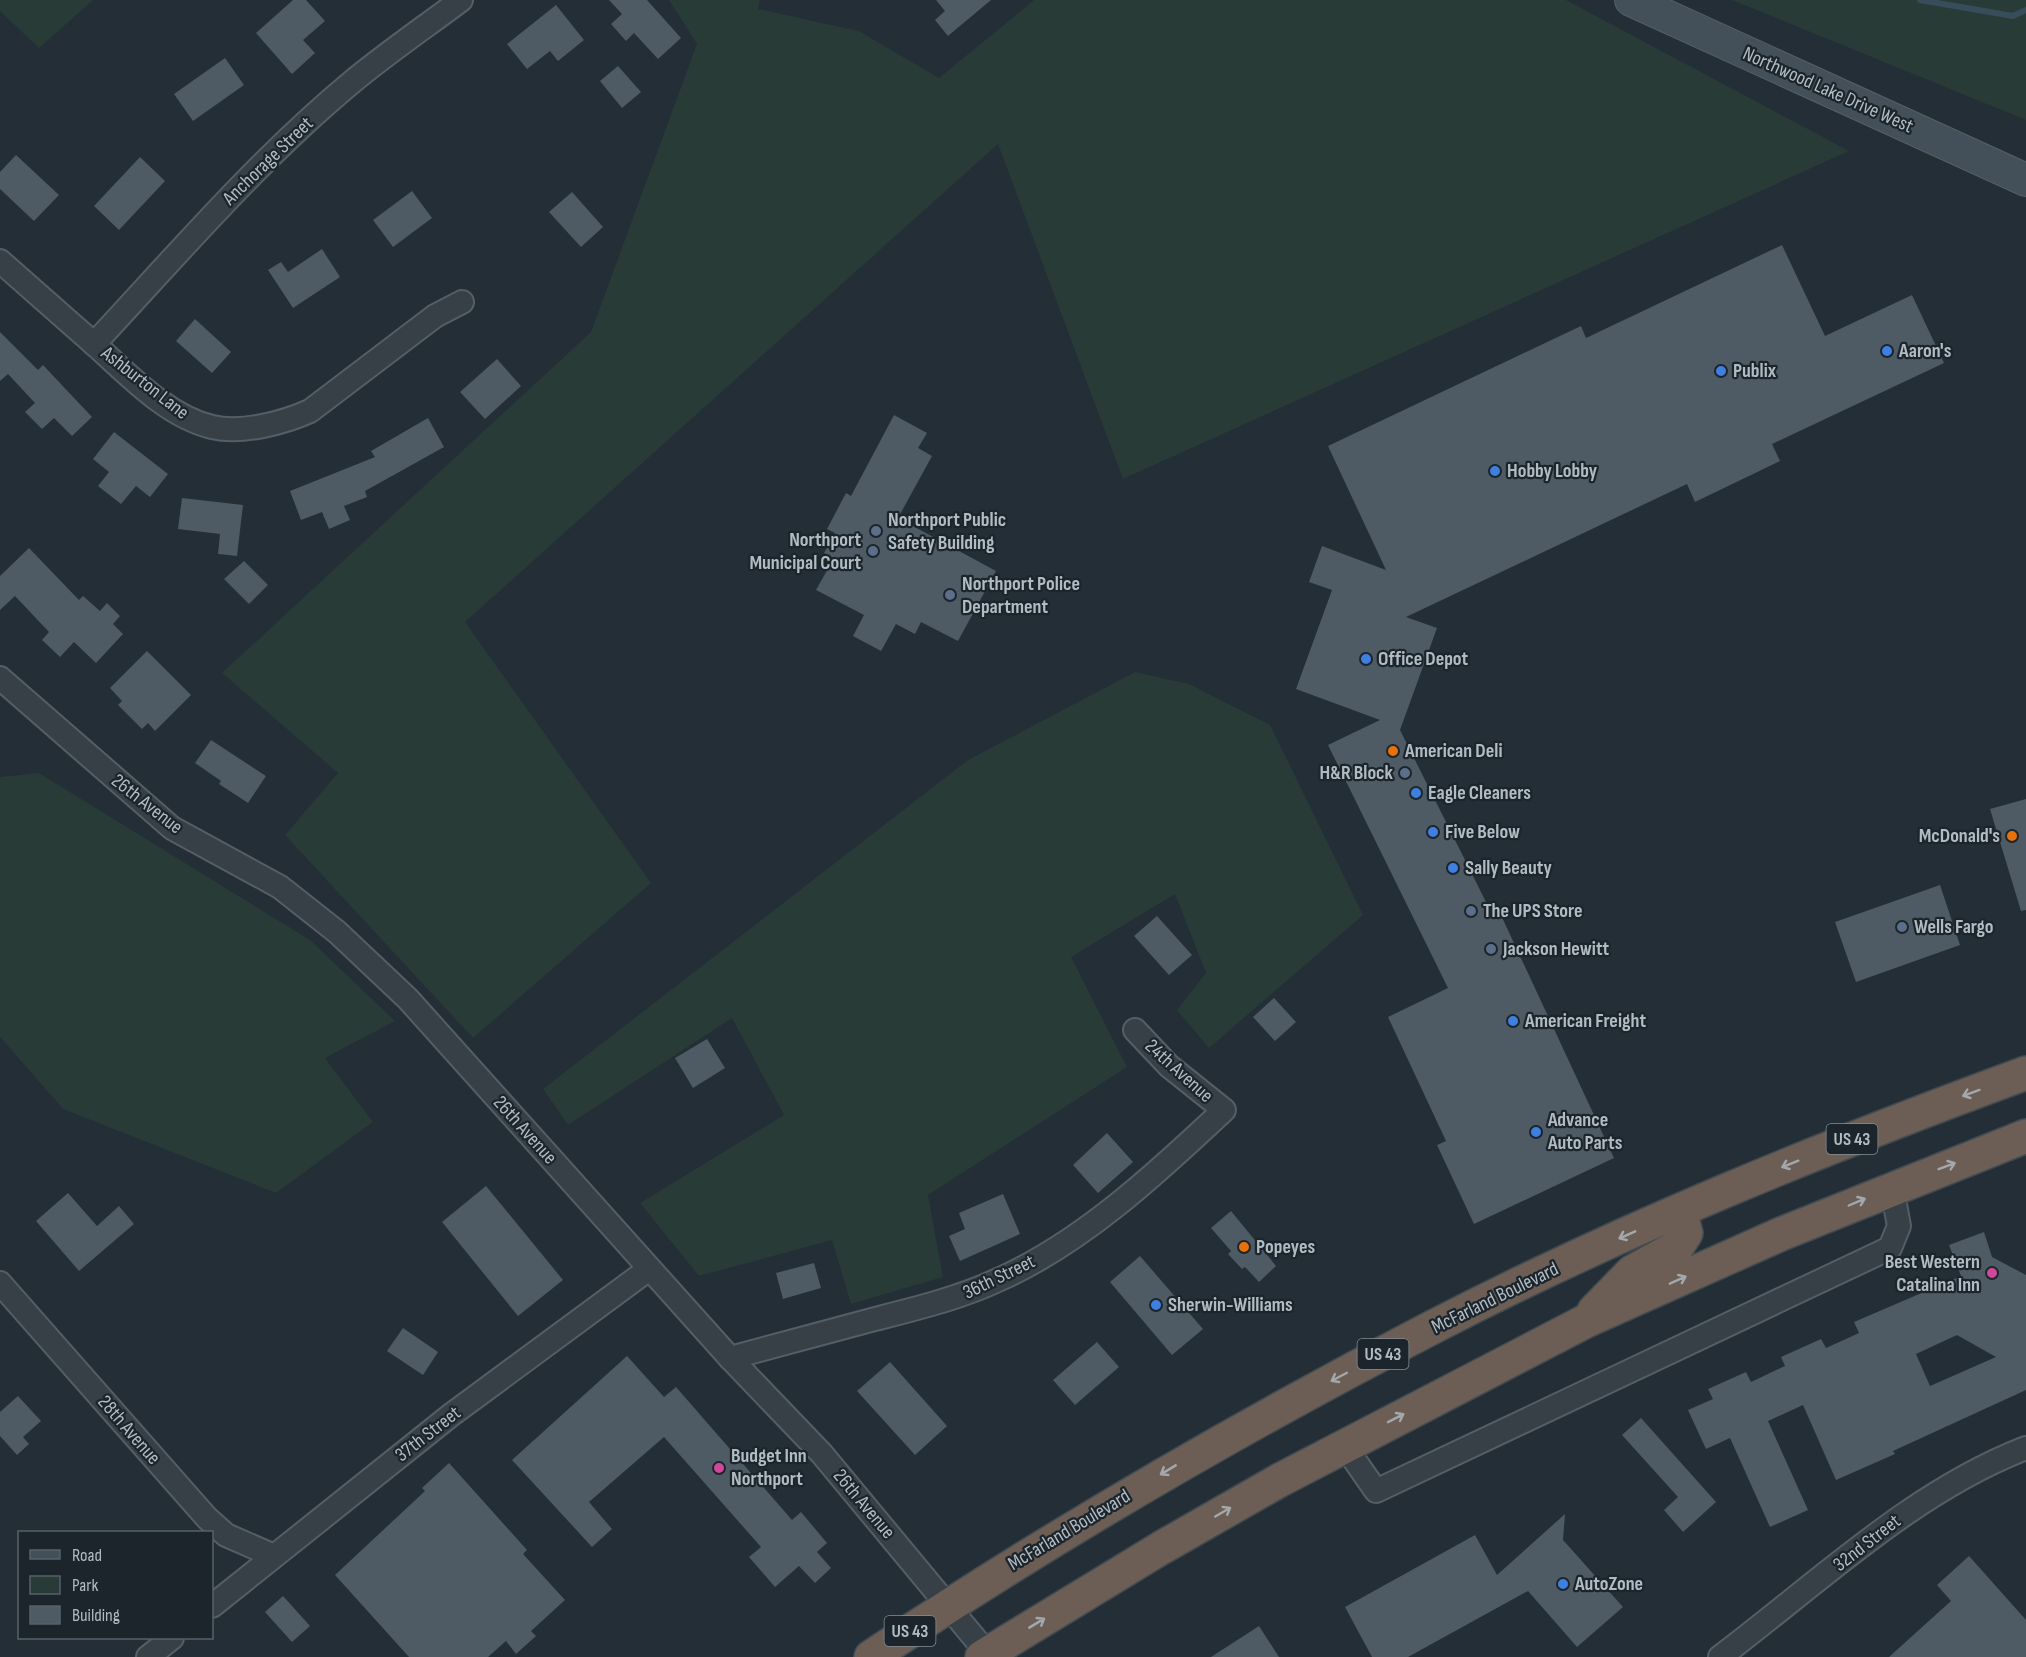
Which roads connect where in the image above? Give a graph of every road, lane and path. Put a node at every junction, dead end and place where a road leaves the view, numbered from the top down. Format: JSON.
{"nodes":[{"id":1,"x":461,"y":0,"type":"edge"},
{"id":2,"x":1631,"y":0,"type":"edge"},
{"id":3,"x":2026,"y":180,"type":"edge"},
{"id":4,"x":0,"y":261,"type":"edge"},
{"id":5,"x":462,"y":302,"type":"dead end"},
{"id":6,"x":94,"y":344,"type":"junction"},
{"id":7,"x":0,"y":678,"type":"edge"},
{"id":8,"x":1135,"y":1030,"type":"dead end"},
{"id":9,"x":2026,"y":1073,"type":"edge"},
{"id":10,"x":1224,"y":1110,"type":"joint"},
{"id":11,"x":2026,"y":1136,"type":"edge"},
{"id":12,"x":1892,"y":1188,"type":"junction"},
{"id":13,"x":1680,"y":1212,"type":"junction"},
{"id":14,"x":650,"y":1269,"type":"junction"},
{"id":15,"x":0,"y":1283,"type":"edge"},
{"id":16,"x":1586,"y":1321,"type":"junction"},
{"id":17,"x":730,"y":1358,"type":"junction"},
{"id":18,"x":1344,"y":1445,"type":"junction"},
{"id":19,"x":2026,"y":1448,"type":"edge"},
{"id":20,"x":274,"y":1556,"type":"junction"},
{"id":21,"x":213,"y":1605,"type":"edge"},
{"id":22,"x":948,"y":1605,"type":"junction"},
{"id":23,"x":171,"y":1639,"type":"edge"},
{"id":24,"x":985,"y":1655,"type":"edge"},
{"id":25,"x":148,"y":1657,"type":"edge"},
{"id":26,"x":871,"y":1657,"type":"edge"},
{"id":27,"x":1720,"y":1657,"type":"edge"}],
"edges":[{"from":1,"to":6,"type":"street","name":"Anchorage Street"},
{"from":2,"to":3,"type":"street","name":"Northwood Lake Drive West"},
{"from":4,"to":6,"type":"street","name":"Ashburton Lane"},
{"from":5,"to":6,"type":"street","name":"Ashburton Lane"},
{"from":7,"to":14,"type":"street","name":"26th Avenue"},
{"from":8,"to":10,"type":"street","name":"24th Avenue"},
{"from":9,"to":13,"type":"highway","name":"McFarland Boulevard","number":"US 43","one_way":true},
{"from":10,"to":17,"type":"street","name":"36th Street"},
{"from":12,"to":11,"type":"highway","one_way":true},
{"from":16,"to":12,"type":"highway","one_way":true},
{"from":12,"to":18,"type":"street"},
{"from":13,"to":16,"type":"highway"},
{"from":13,"to":22,"type":"highway","name":"McFarland Boulevard","number":"US 43","one_way":true},
{"from":14,"to":17,"type":"street","name":"26th Avenue"},
{"from":14,"to":20,"type":"street","name":"37th Street"},
{"from":15,"to":20,"type":"street","name":"28th Avenue"},
{"from":18,"to":16,"type":"highway","one_way":true},
{"from":17,"to":22,"type":"street","name":"26th Avenue"},
{"from":24,"to":18,"type":"highway","one_way":true},
{"from":19,"to":27,"type":"street","name":"32nd Street"},
{"from":20,"to":21,"type":"street","name":"37th Street"},
{"from":22,"to":24,"type":"street","name":"26th Avenue"},
{"from":22,"to":26,"type":"highway","name":"McFarland Boulevard","number":"US 43"},
{"from":23,"to":25,"type":"street"}]}
